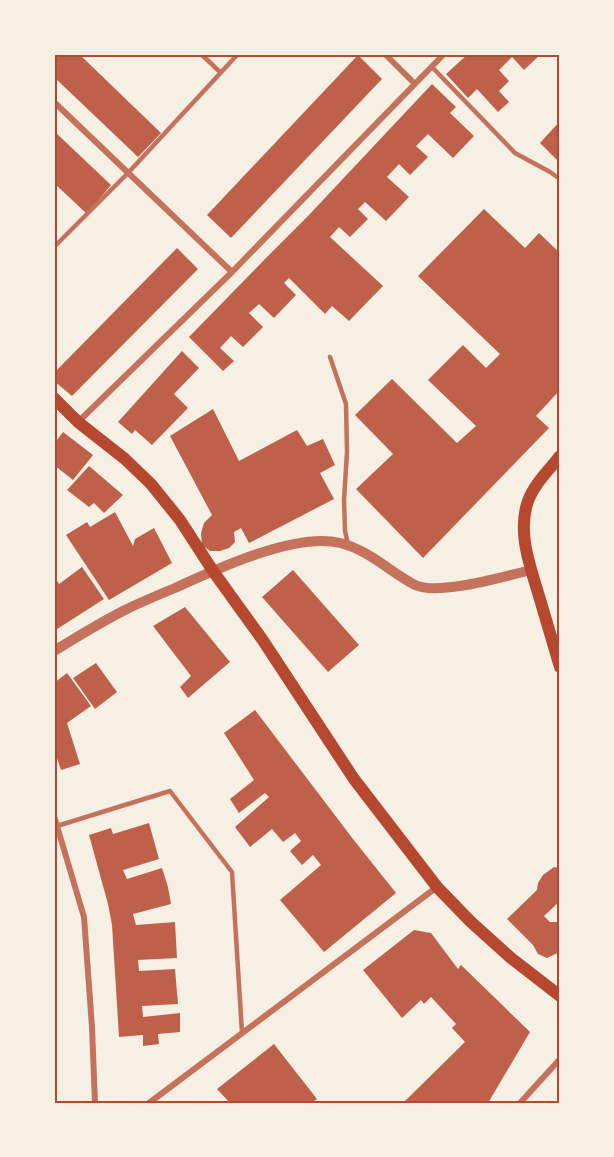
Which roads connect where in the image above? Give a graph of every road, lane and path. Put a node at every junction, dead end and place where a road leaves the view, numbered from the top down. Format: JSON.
{"nodes":[{"id":1,"x":201,"y":54,"type":"edge"},
{"id":2,"x":238,"y":54,"type":"edge"},
{"id":3,"x":385,"y":54,"type":"edge"},
{"id":4,"x":444,"y":54,"type":"edge"},
{"id":5,"x":432,"y":67,"type":"junction"},
{"id":6,"x":220,"y":72,"type":"junction"},
{"id":7,"x":415,"y":84,"type":"junction"},
{"id":8,"x":54,"y":102,"type":"edge"},
{"id":9,"x":128,"y":173,"type":"junction"},
{"id":10,"x":560,"y":179,"type":"edge"},
{"id":11,"x":54,"y":247,"type":"edge"},
{"id":12,"x":232,"y":272,"type":"junction"},
{"id":13,"x":330,"y":357,"type":"dead end"},
{"id":14,"x":54,"y":398,"type":"edge"},
{"id":15,"x":78,"y":422,"type":"junction"},
{"id":16,"x":560,"y":456,"type":"edge"},
{"id":17,"x":348,"y":546,"type":"junction"},
{"id":18,"x":531,"y":570,"type":"junction"},
{"id":19,"x":213,"y":571,"type":"junction"},
{"id":20,"x":54,"y":651,"type":"edge"},
{"id":21,"x":560,"y":667,"type":"edge"},
{"id":22,"x":54,"y":816,"type":"edge"},
{"id":23,"x":57,"y":826,"type":"junction"},
{"id":24,"x":57,"y":835,"type":"edge"},
{"id":25,"x":437,"y":887,"type":"junction"},
{"id":26,"x":560,"y":996,"type":"edge"},
{"id":27,"x":242,"y":1033,"type":"junction"},
{"id":28,"x":560,"y":1059,"type":"edge"},
{"id":29,"x":95,"y":1103,"type":"edge"},
{"id":30,"x":149,"y":1103,"type":"edge"},
{"id":31,"x":520,"y":1103,"type":"edge"}],
"edges":[{"from":1,"to":6,"type":"lane"},
{"from":2,"to":6,"type":"lane"},
{"from":3,"to":7,"type":"street"},
{"from":4,"to":5,"type":"street"},
{"from":5,"to":7,"type":"street"},
{"from":5,"to":10,"type":"lane"},
{"from":6,"to":9,"type":"lane"},
{"from":7,"to":12,"type":"street"},
{"from":8,"to":9,"type":"street"},
{"from":9,"to":11,"type":"lane"},
{"from":9,"to":12,"type":"street"},
{"from":12,"to":15,"type":"street"},
{"from":13,"to":17,"type":"lane"},
{"from":14,"to":15,"type":"main road"},
{"from":15,"to":19,"type":"main road"},
{"from":16,"to":18,"type":"main road"},
{"from":17,"to":18,"type":"street"},
{"from":17,"to":19,"type":"street"},
{"from":18,"to":21,"type":"main road"},
{"from":19,"to":20,"type":"street"},
{"from":19,"to":25,"type":"main road"},
{"from":22,"to":23,"type":"street"},
{"from":23,"to":24,"type":"street"},
{"from":23,"to":27,"type":"lane"},
{"from":24,"to":29,"type":"street"},
{"from":25,"to":26,"type":"main road"},
{"from":25,"to":27,"type":"street"},
{"from":27,"to":30,"type":"street"},
{"from":28,"to":31,"type":"street"}]}
